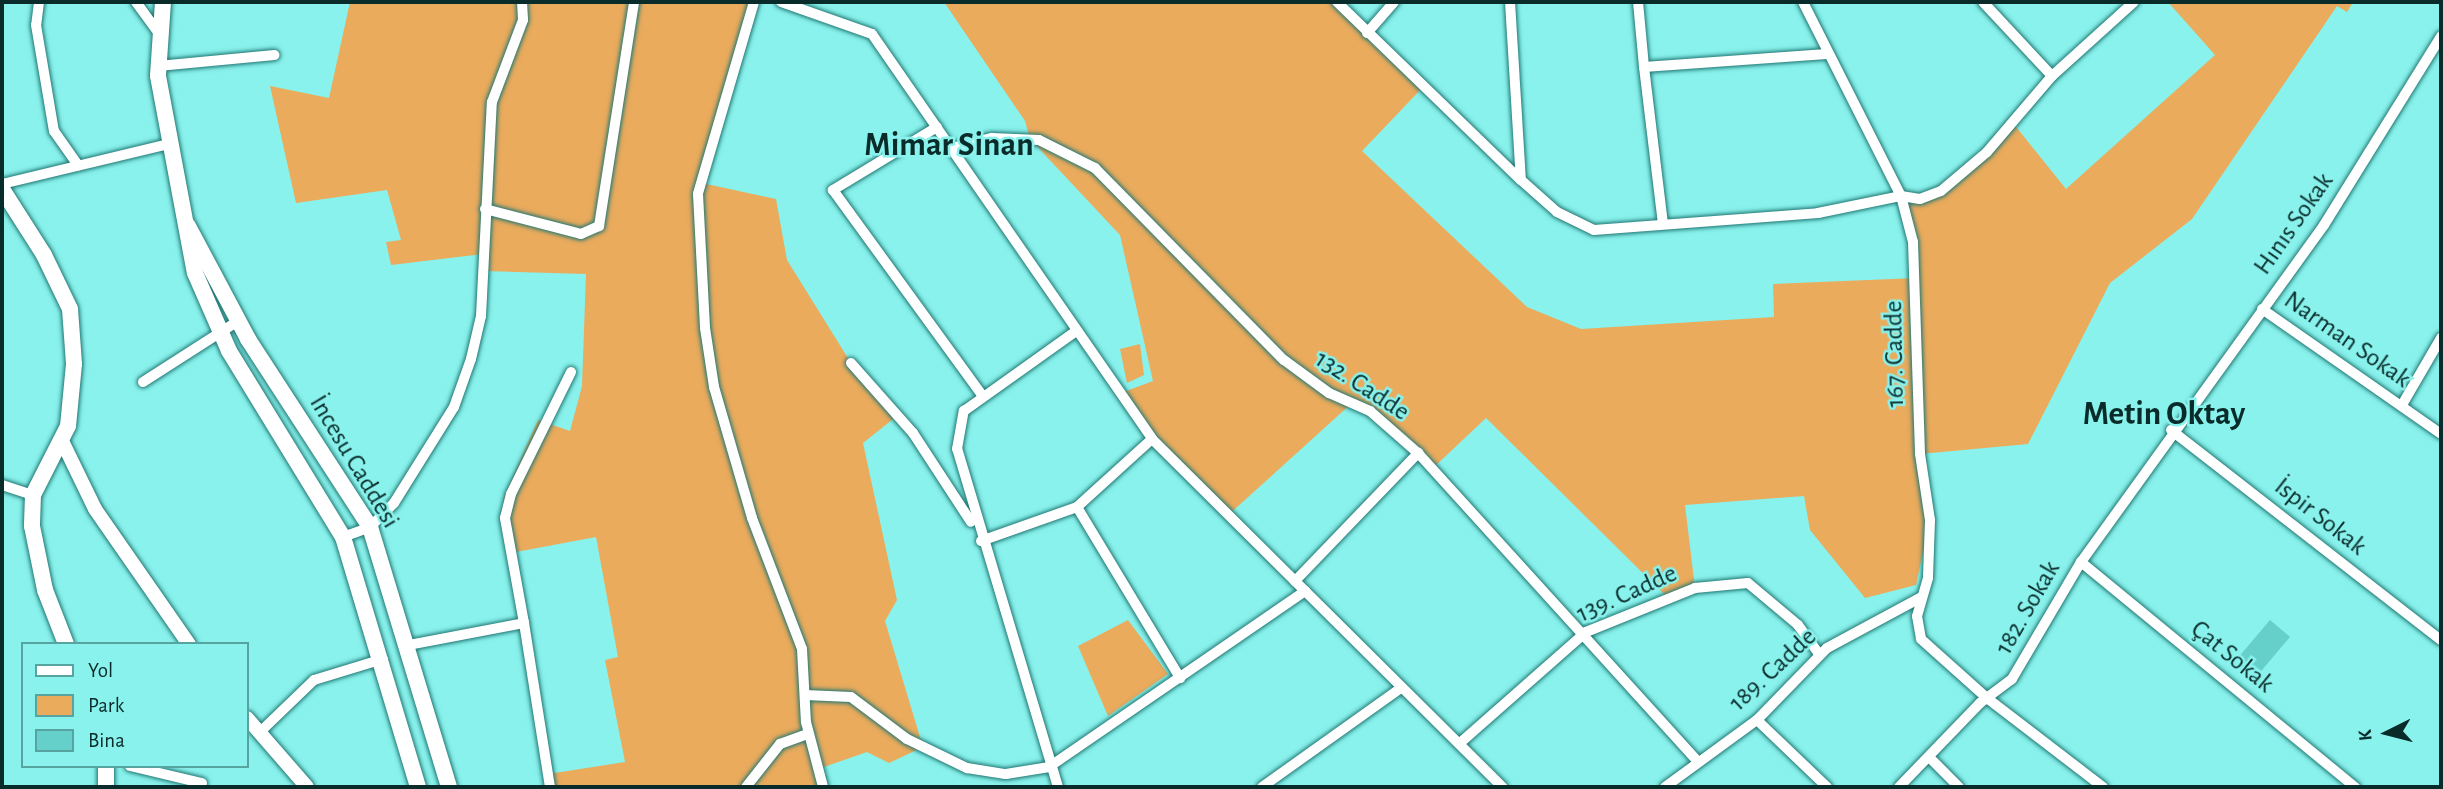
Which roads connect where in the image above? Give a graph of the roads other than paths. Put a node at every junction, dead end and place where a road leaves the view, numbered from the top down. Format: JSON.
{"nodes":[{"id":1,"x":39,"y":2,"type":"edge"},
{"id":2,"x":136,"y":2,"type":"edge"},
{"id":3,"x":163,"y":2,"type":"edge"},
{"id":4,"x":522,"y":2,"type":"edge"},
{"id":5,"x":634,"y":2,"type":"edge"},
{"id":6,"x":754,"y":2,"type":"edge"},
{"id":7,"x":780,"y":2,"type":"edge"},
{"id":8,"x":1337,"y":2,"type":"edge"},
{"id":9,"x":1394,"y":2,"type":"edge"},
{"id":10,"x":1510,"y":2,"type":"edge"},
{"id":11,"x":1638,"y":2,"type":"edge"},
{"id":12,"x":1803,"y":2,"type":"edge"},
{"id":13,"x":1983,"y":2,"type":"edge"},
{"id":14,"x":2134,"y":2,"type":"edge"},
{"id":15,"x":158,"y":32,"type":"junction"},
{"id":16,"x":1367,"y":33,"type":"junction"},
{"id":17,"x":2441,"y":36,"type":"edge"},
{"id":18,"x":1827,"y":54,"type":"junction"},
{"id":19,"x":274,"y":55,"type":"dead end"},
{"id":20,"x":158,"y":66,"type":"junction"},
{"id":21,"x":1644,"y":67,"type":"junction"},
{"id":22,"x":2052,"y":76,"type":"junction"},
{"id":23,"x":937,"y":127,"type":"junction"},
{"id":24,"x":168,"y":144,"type":"junction"},
{"id":25,"x":955,"y":147,"type":"junction"},
{"id":26,"x":78,"y":165,"type":"junction"},
{"id":27,"x":1521,"y":180,"type":"junction"},
{"id":28,"x":2,"y":187,"type":"edge"},
{"id":29,"x":1900,"y":196,"type":"junction"},
{"id":30,"x":485,"y":209,"type":"junction"},
{"id":31,"x":185,"y":221,"type":"junction"},
{"id":32,"x":1662,"y":224,"type":"junction"},
{"id":33,"x":2262,"y":309,"type":"junction"},
{"id":34,"x":238,"y":321,"type":"junction"},
{"id":35,"x":1076,"y":331,"type":"junction"},
{"id":36,"x":221,"y":332,"type":"junction"},
{"id":37,"x":2441,"y":338,"type":"edge"},
{"id":38,"x":851,"y":363,"type":"dead end"},
{"id":39,"x":570,"y":372,"type":"dead end"},
{"id":40,"x":143,"y":382,"type":"dead end"},
{"id":41,"x":982,"y":395,"type":"junction"},
{"id":42,"x":2402,"y":405,"type":"junction"},
{"id":43,"x":2171,"y":430,"type":"junction"},
{"id":44,"x":2441,"y":434,"type":"edge"},
{"id":45,"x":1152,"y":439,"type":"junction"},
{"id":46,"x":63,"y":443,"type":"junction"},
{"id":47,"x":1418,"y":453,"type":"junction"},
{"id":48,"x":2,"y":485,"type":"edge"},
{"id":49,"x":33,"y":495,"type":"junction"},
{"id":50,"x":1077,"y":507,"type":"junction"},
{"id":51,"x":370,"y":527,"type":"junction"},
{"id":52,"x":343,"y":537,"type":"junction"},
{"id":53,"x":981,"y":541,"type":"junction"},
{"id":54,"x":2081,"y":562,"type":"junction"},
{"id":55,"x":1295,"y":581,"type":"junction"},
{"id":56,"x":1305,"y":591,"type":"junction"},
{"id":57,"x":1920,"y":598,"type":"junction"},
{"id":58,"x":524,"y":623,"type":"junction"},
{"id":59,"x":1586,"y":632,"type":"junction"},
{"id":60,"x":2441,"y":640,"type":"edge"},
{"id":61,"x":65,"y":642,"type":"edge"},
{"id":62,"x":188,"y":642,"type":"edge"},
{"id":63,"x":409,"y":645,"type":"junction"},
{"id":64,"x":1819,"y":654,"type":"junction"},
{"id":65,"x":383,"y":659,"type":"junction"},
{"id":66,"x":1180,"y":678,"type":"junction"},
{"id":67,"x":1401,"y":688,"type":"junction"},
{"id":68,"x":805,"y":695,"type":"junction"},
{"id":69,"x":1987,"y":698,"type":"junction"},
{"id":70,"x":248,"y":719,"type":"edge"},
{"id":71,"x":1757,"y":720,"type":"junction"},
{"id":72,"x":260,"y":732,"type":"junction"},
{"id":73,"x":808,"y":734,"type":"junction"},
{"id":74,"x":1460,"y":743,"type":"junction"},
{"id":75,"x":1929,"y":757,"type":"junction"},
{"id":76,"x":1696,"y":760,"type":"junction"},
{"id":77,"x":1049,"y":767,"type":"junction"},
{"id":78,"x":106,"y":768,"type":"edge"},
{"id":79,"x":138,"y":768,"type":"edge"},
{"id":80,"x":202,"y":783,"type":"dead end"},
{"id":81,"x":1498,"y":786,"type":"edge"},
{"id":82,"x":106,"y":787,"type":"edge"},
{"id":83,"x":307,"y":787,"type":"edge"},
{"id":84,"x":418,"y":787,"type":"edge"},
{"id":85,"x":449,"y":787,"type":"edge"},
{"id":86,"x":550,"y":787,"type":"edge"},
{"id":87,"x":746,"y":787,"type":"edge"},
{"id":88,"x":823,"y":787,"type":"edge"},
{"id":89,"x":1058,"y":787,"type":"edge"},
{"id":90,"x":1262,"y":787,"type":"edge"},
{"id":91,"x":1665,"y":787,"type":"edge"},
{"id":92,"x":1827,"y":787,"type":"edge"},
{"id":93,"x":1899,"y":787,"type":"edge"},
{"id":94,"x":1959,"y":787,"type":"edge"},
{"id":95,"x":2102,"y":787,"type":"edge"},
{"id":96,"x":2355,"y":787,"type":"edge"}],
"edges":[{"from":1,"to":26,"type":"street"},
{"from":2,"to":15,"type":"street"},
{"from":3,"to":15,"type":"main road","name":"İncesu Caddesi"},
{"from":4,"to":30,"type":"street"},
{"from":5,"to":30,"type":"street"},
{"from":6,"to":68,"type":"street"},
{"from":7,"to":23,"type":"street"},
{"from":8,"to":16,"type":"street"},
{"from":9,"to":16,"type":"street"},
{"from":10,"to":27,"type":"street"},
{"from":11,"to":21,"type":"street"},
{"from":12,"to":18,"type":"street","name":"167. Cadde"},
{"from":13,"to":22,"type":"street"},
{"from":14,"to":22,"type":"street"},
{"from":15,"to":20,"type":"main road","name":"İncesu Caddesi"},
{"from":16,"to":27,"type":"street"},
{"from":17,"to":33,"type":"street","name":"Hınıs Sokak"},
{"from":18,"to":21,"type":"street"},
{"from":18,"to":29,"type":"street","name":"167. Cadde"},
{"from":19,"to":20,"type":"street"},
{"from":20,"to":24,"type":"main road","name":"İncesu Caddesi"},
{"from":21,"to":32,"type":"street"},
{"from":22,"to":29,"type":"street"},
{"from":23,"to":25,"type":"street"},
{"from":23,"to":41,"type":"street"},
{"from":24,"to":26,"type":"street"},
{"from":24,"to":31,"type":"main road","name":"İncesu Caddesi"},
{"from":25,"to":35,"type":"street"},
{"from":25,"to":47,"type":"street","name":"132. Cadde"},
{"from":26,"to":28,"type":"street"},
{"from":27,"to":32,"type":"street"},
{"from":28,"to":46,"type":"main road"},
{"from":29,"to":32,"type":"street"},
{"from":29,"to":57,"type":"street","name":"167. Cadde"},
{"from":30,"to":51,"type":"street"},
{"from":31,"to":34,"type":"main road","name":"İncesu Caddesi"},
{"from":31,"to":36,"type":"main road","name":"İncesu Caddesi"},
{"from":33,"to":42,"type":"street","name":"Narman Sokak"},
{"from":33,"to":43,"type":"street","name":"Hınıs Sokak"},
{"from":34,"to":36,"type":"street"},
{"from":34,"to":51,"type":"main road","name":"İncesu Caddesi"},
{"from":35,"to":41,"type":"street"},
{"from":35,"to":45,"type":"street"},
{"from":36,"to":40,"type":"street"},
{"from":36,"to":52,"type":"main road","name":"İncesu Caddesi"},
{"from":37,"to":42,"type":"street"},
{"from":38,"to":53,"type":"street"},
{"from":39,"to":58,"type":"street"},
{"from":41,"to":53,"type":"street"},
{"from":42,"to":44,"type":"street","name":"Narman Sokak"},
{"from":43,"to":54,"type":"street","name":"182. Sokak"},
{"from":43,"to":60,"type":"street","name":"İspir Sokak"},
{"from":45,"to":50,"type":"street"},
{"from":45,"to":55,"type":"street"},
{"from":46,"to":49,"type":"main road"},
{"from":46,"to":62,"type":"street"},
{"from":47,"to":55,"type":"street"},
{"from":47,"to":59,"type":"street","name":"132. Cadde"},
{"from":48,"to":49,"type":"street"},
{"from":49,"to":61,"type":"main road"},
{"from":50,"to":53,"type":"street"},
{"from":50,"to":66,"type":"street"},
{"from":51,"to":52,"type":"street"},
{"from":51,"to":63,"type":"main road","name":"İncesu Caddesi"},
{"from":52,"to":65,"type":"main road","name":"İncesu Caddesi"},
{"from":53,"to":77,"type":"street"},
{"from":54,"to":69,"type":"street","name":"182. Sokak"},
{"from":54,"to":96,"type":"street","name":"Çat Sokak"},
{"from":55,"to":56,"type":"street"},
{"from":56,"to":66,"type":"street"},
{"from":56,"to":67,"type":"street"},
{"from":57,"to":64,"type":"street","name":"189. Cadde"},
{"from":57,"to":69,"type":"street","name":"167. Cadde"},
{"from":58,"to":63,"type":"street"},
{"from":58,"to":86,"type":"street"},
{"from":59,"to":64,"type":"street","name":"139. Cadde"},
{"from":59,"to":74,"type":"street","name":"139. Cadde"},
{"from":59,"to":76,"type":"street","name":"132. Cadde"},
{"from":63,"to":85,"type":"main road","name":"İncesu Caddesi"},
{"from":64,"to":71,"type":"street","name":"189. Cadde"},
{"from":65,"to":72,"type":"street"},
{"from":65,"to":84,"type":"main road","name":"İncesu Caddesi"},
{"from":66,"to":77,"type":"street"},
{"from":67,"to":74,"type":"street"},
{"from":67,"to":90,"type":"street"},
{"from":68,"to":73,"type":"street"},
{"from":68,"to":77,"type":"street"},
{"from":69,"to":75,"type":"street","name":"182. Sokak"},
{"from":69,"to":95,"type":"street","name":"167. Cadde"},
{"from":70,"to":72,"type":"street"},
{"from":71,"to":76,"type":"street","name":"189. Cadde"},
{"from":71,"to":92,"type":"street"},
{"from":72,"to":83,"type":"street"},
{"from":73,"to":87,"type":"street"},
{"from":73,"to":88,"type":"street"},
{"from":74,"to":81,"type":"street"},
{"from":75,"to":93,"type":"street","name":"182. Sokak"},
{"from":75,"to":94,"type":"street"},
{"from":76,"to":91,"type":"street","name":"189. Cadde"},
{"from":77,"to":89,"type":"street"},
{"from":78,"to":82,"type":"main road"},
{"from":79,"to":80,"type":"street"}]}
